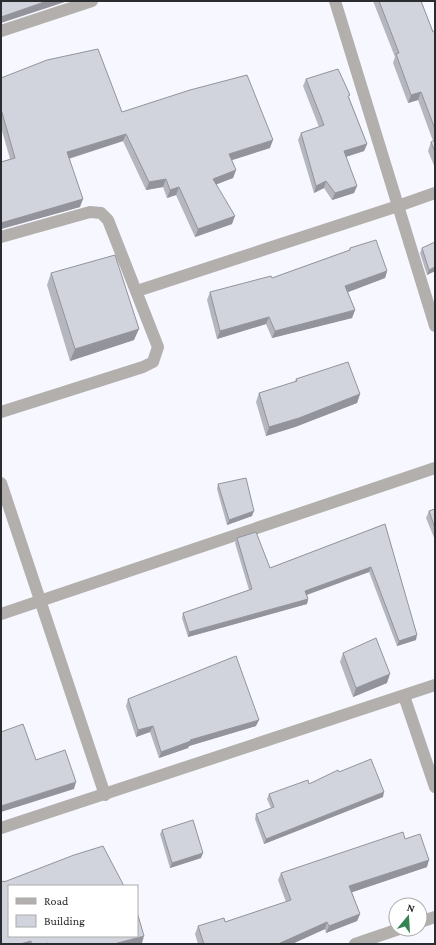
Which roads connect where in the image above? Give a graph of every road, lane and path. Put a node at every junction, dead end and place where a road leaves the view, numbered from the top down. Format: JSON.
{"nodes":[{"id":1,"x":92,"y":1,"type":"edge"},
{"id":2,"x":335,"y":1,"type":"edge"},
{"id":3,"x":1,"y":31,"type":"edge"},
{"id":4,"x":435,"y":193,"type":"edge"},
{"id":5,"x":398,"y":206,"type":"junction"},
{"id":6,"x":1,"y":237,"type":"edge"},
{"id":7,"x":137,"y":291,"type":"junction"},
{"id":8,"x":435,"y":326,"type":"edge"},
{"id":9,"x":1,"y":412,"type":"edge"},
{"id":10,"x":435,"y":468,"type":"edge"},
{"id":11,"x":1,"y":483,"type":"edge"},
{"id":12,"x":41,"y":601,"type":"junction"},
{"id":13,"x":1,"y":614,"type":"edge"},
{"id":14,"x":435,"y":686,"type":"edge"},
{"id":15,"x":404,"y":696,"type":"junction"},
{"id":16,"x":435,"y":787,"type":"edge"},
{"id":17,"x":105,"y":795,"type":"junction"},
{"id":18,"x":1,"y":828,"type":"edge"},
{"id":19,"x":388,"y":933,"type":"edge"},
{"id":20,"x":355,"y":944,"type":"edge"}],
"edges":[{"from":1,"to":3,"type":"street"},
{"from":2,"to":5,"type":"street"},
{"from":4,"to":5,"type":"street"},
{"from":5,"to":7,"type":"street"},
{"from":5,"to":8,"type":"street"},
{"from":6,"to":7,"type":"street"},
{"from":7,"to":9,"type":"street"},
{"from":10,"to":12,"type":"street"},
{"from":11,"to":12,"type":"street"},
{"from":12,"to":13,"type":"street"},
{"from":12,"to":17,"type":"street"},
{"from":14,"to":15,"type":"street"},
{"from":15,"to":16,"type":"street"},
{"from":15,"to":17,"type":"street"},
{"from":17,"to":18,"type":"street"},
{"from":19,"to":20,"type":"street"}]}
